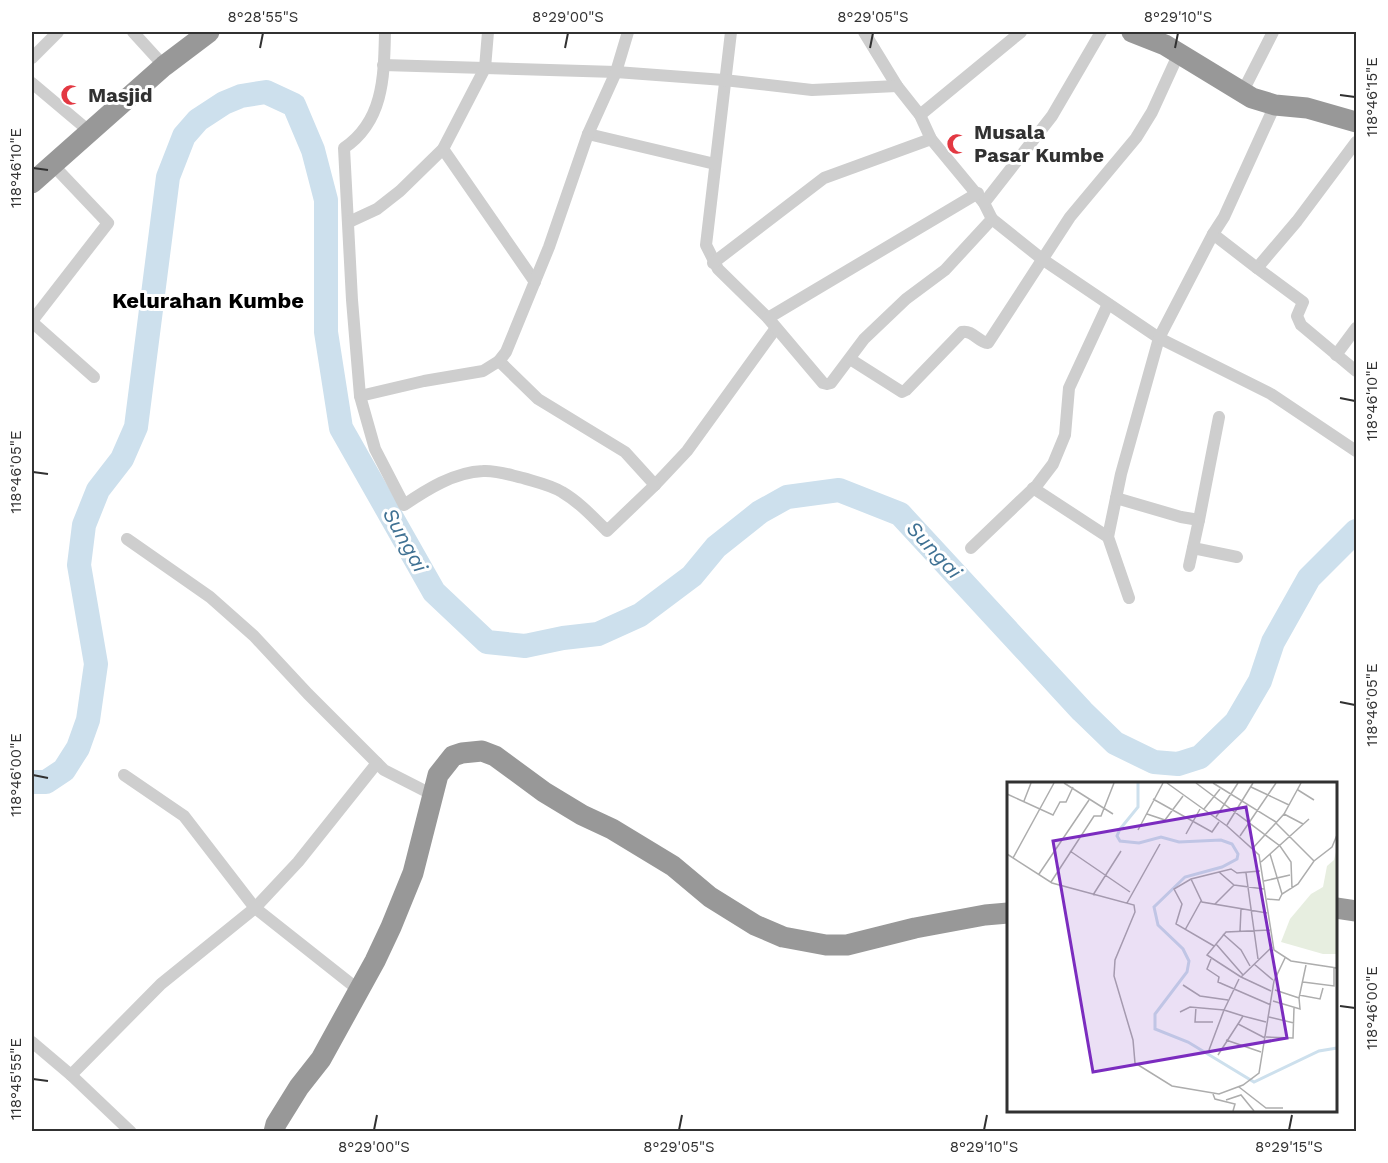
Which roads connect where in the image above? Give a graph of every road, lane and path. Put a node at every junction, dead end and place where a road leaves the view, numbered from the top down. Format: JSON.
{"nodes":[{"id":1,"x":58,"y":32,"type":"edge"},
{"id":2,"x":133,"y":32,"type":"edge"},
{"id":3,"x":209,"y":32,"type":"edge"},
{"id":4,"x":385,"y":32,"type":"edge"},
{"id":5,"x":488,"y":32,"type":"edge"},
{"id":6,"x":628,"y":32,"type":"edge"},
{"id":7,"x":731,"y":32,"type":"edge"},
{"id":8,"x":864,"y":32,"type":"edge"},
{"id":9,"x":1021,"y":32,"type":"edge"},
{"id":10,"x":1101,"y":32,"type":"edge"},
{"id":11,"x":1132,"y":32,"type":"edge"},
{"id":12,"x":1273,"y":32,"type":"edge"},
{"id":13,"x":1161,"y":37,"type":"edge"},
{"id":14,"x":1179,"y":52,"type":"junction"},
{"id":15,"x":32,"y":58,"type":"edge"},
{"id":16,"x":383,"y":65,"type":"junction"},
{"id":17,"x":164,"y":66,"type":"junction"},
{"id":18,"x":485,"y":68,"type":"junction"},
{"id":19,"x":616,"y":72,"type":"junction"},
{"id":20,"x":724,"y":80,"type":"junction"},
{"id":21,"x":32,"y":82,"type":"edge"},
{"id":22,"x":897,"y":86,"type":"junction"},
{"id":23,"x":1242,"y":93,"type":"junction"},
{"id":24,"x":1275,"y":105,"type":"junction"},
{"id":25,"x":920,"y":115,"type":"junction"},
{"id":26,"x":1356,"y":122,"type":"edge"},
{"id":27,"x":88,"y":131,"type":"junction"},
{"id":28,"x":588,"y":134,"type":"junction"},
{"id":29,"x":931,"y":139,"type":"junction"},
{"id":30,"x":1356,"y":142,"type":"edge"},
{"id":31,"x":443,"y":149,"type":"junction"},
{"id":32,"x":715,"y":164,"type":"junction"},
{"id":33,"x":52,"y":165,"type":"junction"},
{"id":34,"x":32,"y":183,"type":"edge"},
{"id":35,"x":981,"y":198,"type":"junction"},
{"id":36,"x":992,"y":219,"type":"junction"},
{"id":37,"x":349,"y":222,"type":"junction"},
{"id":38,"x":1213,"y":234,"type":"junction"},
{"id":39,"x":1042,"y":259,"type":"junction"},
{"id":40,"x":713,"y":263,"type":"junction"},
{"id":41,"x":1257,"y":268,"type":"junction"},
{"id":42,"x":535,"y":282,"type":"junction"},
{"id":43,"x":1108,"y":304,"type":"junction"},
{"id":44,"x":768,"y":318,"type":"junction"},
{"id":45,"x":32,"y":322,"type":"edge"},
{"id":46,"x":776,"y":328,"type":"junction"},
{"id":47,"x":1356,"y":328,"type":"edge"},
{"id":48,"x":1159,"y":338,"type":"junction"},
{"id":49,"x":1336,"y":355,"type":"junction"},
{"id":50,"x":850,"y":359,"type":"junction"},
{"id":51,"x":499,"y":361,"type":"junction"},
{"id":52,"x":1356,"y":371,"type":"edge"},
{"id":53,"x":94,"y":377,"type":"dead end"},
{"id":54,"x":360,"y":396,"type":"junction"},
{"id":55,"x":1219,"y":417,"type":"dead end"},
{"id":56,"x":1356,"y":451,"type":"edge"},
{"id":57,"x":655,"y":485,"type":"junction"},
{"id":58,"x":1033,"y":488,"type":"junction"},
{"id":59,"x":1116,"y":498,"type":"junction"},
{"id":60,"x":1199,"y":520,"type":"junction"},
{"id":61,"x":1108,"y":537,"type":"junction"},
{"id":62,"x":127,"y":539,"type":"dead end"},
{"id":63,"x":1193,"y":548,"type":"junction"},
{"id":64,"x":971,"y":549,"type":"dead end"},
{"id":65,"x":1237,"y":557,"type":"dead end"},
{"id":66,"x":1189,"y":566,"type":"dead end"},
{"id":67,"x":1129,"y":598,"type":"dead end"},
{"id":68,"x":377,"y":763,"type":"junction"},
{"id":69,"x":124,"y":775,"type":"dead end"},
{"id":70,"x":433,"y":795,"type":"junction"},
{"id":71,"x":255,"y":908,"type":"junction"},
{"id":72,"x":1337,"y":908,"type":"edge"},
{"id":73,"x":1356,"y":911,"type":"edge"},
{"id":74,"x":1007,"y":913,"type":"edge"},
{"id":75,"x":360,"y":991,"type":"junction"},
{"id":76,"x":32,"y":1042,"type":"edge"},
{"id":77,"x":71,"y":1074,"type":"junction"},
{"id":78,"x":131,"y":1131,"type":"edge"},
{"id":79,"x":274,"y":1131,"type":"edge"}],
"edges":[{"from":1,"to":15,"type":"street"},
{"from":2,"to":17,"type":"street"},
{"from":3,"to":17,"type":"highway"},
{"from":4,"to":16,"type":"street"},
{"from":5,"to":18,"type":"street"},
{"from":6,"to":19,"type":"street"},
{"from":7,"to":20,"type":"street"},
{"from":8,"to":22,"type":"street"},
{"from":9,"to":25,"type":"street"},
{"from":10,"to":35,"type":"street"},
{"from":11,"to":13,"type":"highway"},
{"from":12,"to":23,"type":"street"},
{"from":13,"to":14,"type":"highway"},
{"from":14,"to":23,"type":"highway"},
{"from":14,"to":39,"type":"street"},
{"from":16,"to":18,"type":"street"},
{"from":16,"to":37,"type":"street"},
{"from":17,"to":27,"type":"highway"},
{"from":18,"to":19,"type":"street"},
{"from":18,"to":31,"type":"street"},
{"from":19,"to":20,"type":"street"},
{"from":19,"to":28,"type":"street"},
{"from":20,"to":22,"type":"street"},
{"from":20,"to":32,"type":"street"},
{"from":21,"to":27,"type":"street"},
{"from":22,"to":25,"type":"street"},
{"from":23,"to":24,"type":"highway"},
{"from":24,"to":26,"type":"highway"},
{"from":24,"to":38,"type":"street"},
{"from":25,"to":29,"type":"street"},
{"from":27,"to":33,"type":"highway"},
{"from":28,"to":32,"type":"street"},
{"from":28,"to":42,"type":"street"},
{"from":29,"to":35,"type":"street"},
{"from":29,"to":40,"type":"street"},
{"from":30,"to":41,"type":"street"},
{"from":31,"to":37,"type":"street"},
{"from":31,"to":42,"type":"street"},
{"from":32,"to":40,"type":"street"},
{"from":33,"to":34,"type":"highway"},
{"from":33,"to":45,"type":"street"},
{"from":35,"to":36,"type":"street"},
{"from":35,"to":44,"type":"street"},
{"from":36,"to":39,"type":"street"},
{"from":36,"to":50,"type":"street"},
{"from":37,"to":54,"type":"street"},
{"from":38,"to":41,"type":"street"},
{"from":38,"to":48,"type":"street"},
{"from":39,"to":43,"type":"street"},
{"from":39,"to":50,"type":"street"},
{"from":40,"to":44,"type":"street"},
{"from":41,"to":49,"type":"street"},
{"from":42,"to":51,"type":"street"},
{"from":43,"to":48,"type":"street"},
{"from":43,"to":58,"type":"street"},
{"from":44,"to":46,"type":"street"},
{"from":45,"to":53,"type":"street"},
{"from":46,"to":50,"type":"street"},
{"from":46,"to":57,"type":"street"},
{"from":47,"to":49,"type":"street"},
{"from":48,"to":56,"type":"street"},
{"from":48,"to":59,"type":"street"},
{"from":49,"to":52,"type":"street"},
{"from":51,"to":54,"type":"street"},
{"from":51,"to":57,"type":"street"},
{"from":54,"to":57,"type":"street"},
{"from":55,"to":60,"type":"street"},
{"from":58,"to":61,"type":"street"},
{"from":58,"to":64,"type":"street"},
{"from":59,"to":60,"type":"street"},
{"from":59,"to":61,"type":"street"},
{"from":60,"to":63,"type":"street"},
{"from":61,"to":67,"type":"street"},
{"from":62,"to":68,"type":"street"},
{"from":63,"to":65,"type":"street"},
{"from":63,"to":66,"type":"street"},
{"from":68,"to":70,"type":"street"},
{"from":68,"to":71,"type":"street"},
{"from":69,"to":71,"type":"street"},
{"from":70,"to":74,"type":"highway"},
{"from":70,"to":75,"type":"highway"},
{"from":71,"to":75,"type":"street"},
{"from":71,"to":77,"type":"street"},
{"from":72,"to":73,"type":"highway"},
{"from":75,"to":79,"type":"highway"},
{"from":76,"to":77,"type":"street"},
{"from":77,"to":78,"type":"street"}]}
